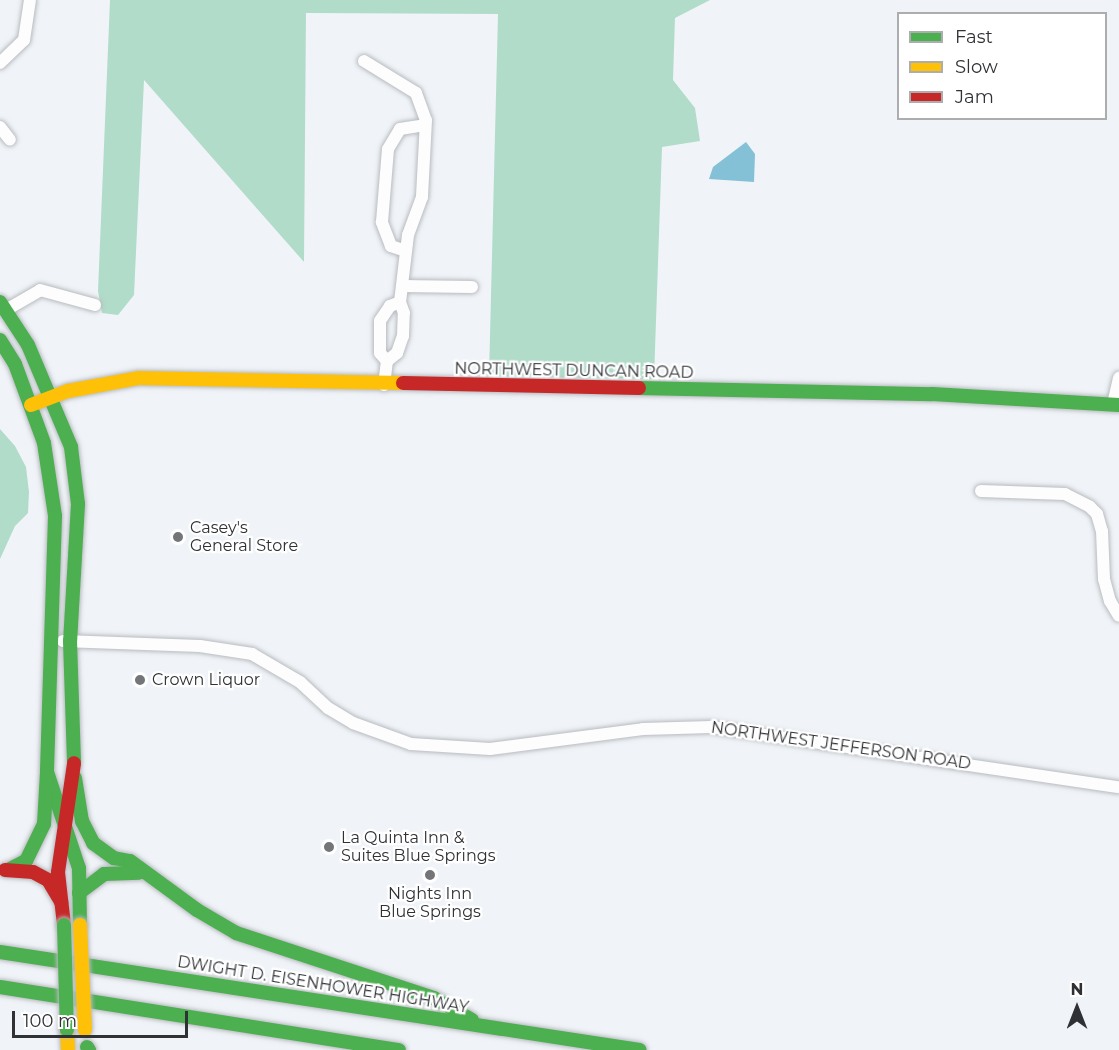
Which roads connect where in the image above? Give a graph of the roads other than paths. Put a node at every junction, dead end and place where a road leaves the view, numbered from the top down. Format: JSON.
{"nodes":[{"id":1,"x":30,"y":0,"type":"edge"},
{"id":2,"x":364,"y":61,"type":"dead end"},
{"id":3,"x":0,"y":63,"type":"edge"},
{"id":4,"x":425,"y":125,"type":"junction"},
{"id":5,"x":0,"y":128,"type":"edge"},
{"id":6,"x":10,"y":140,"type":"dead end"},
{"id":7,"x":406,"y":251,"type":"junction"},
{"id":8,"x":402,"y":286,"type":"junction"},
{"id":9,"x":472,"y":287,"type":"dead end"},
{"id":10,"x":400,"y":302,"type":"junction"},
{"id":11,"x":94,"y":305,"type":"dead end"},
{"id":12,"x":3,"y":306,"type":"edge"},
{"id":13,"x":0,"y":340,"type":"edge"},
{"id":14,"x":387,"y":361,"type":"junction"},
{"id":15,"x":1119,"y":378,"type":"edge"},
{"id":16,"x":384,"y":385,"type":"junction"},
{"id":17,"x":53,"y":397,"type":"junction"},
{"id":18,"x":1116,"y":404,"type":"edge"},
{"id":19,"x":31,"y":405,"type":"junction"},
{"id":20,"x":981,"y":491,"type":"dead end"},
{"id":21,"x":1119,"y":616,"type":"edge"},
{"id":22,"x":50,"y":640,"type":"junction"},
{"id":23,"x":69,"y":640,"type":"junction"},
{"id":24,"x":47,"y":772,"type":"junction"},
{"id":25,"x":75,"y":778,"type":"junction"},
{"id":26,"x":1119,"y":787,"type":"edge"},
{"id":27,"x":66,"y":831,"type":"junction"},
{"id":28,"x":5,"y":870,"type":"edge"},
{"id":29,"x":141,"y":873,"type":"junction"},
{"id":30,"x":79,"y":893,"type":"junction"},
{"id":31,"x":61,"y":902,"type":"junction"},
{"id":32,"x":0,"y":952,"type":"edge"},
{"id":33,"x":0,"y":987,"type":"edge"},
{"id":34,"x":481,"y":1026,"type":"junction"},
{"id":35,"x":88,"y":1049,"type":"edge"},
{"id":36,"x":68,"y":1050,"type":"edge"},
{"id":37,"x":399,"y":1050,"type":"edge"},
{"id":38,"x":640,"y":1050,"type":"edge"}],
"edges":[{"from":1,"to":3,"type":"street"},
{"from":2,"to":4,"type":"street"},
{"from":4,"to":7,"type":"street"},
{"from":4,"to":7,"type":"street"},
{"from":5,"to":6,"type":"street"},
{"from":7,"to":8,"type":"street"},
{"from":8,"to":9,"type":"street"},
{"from":8,"to":10,"type":"street"},
{"from":10,"to":14,"type":"street"},
{"from":10,"to":14,"type":"street"},
{"from":11,"to":12,"type":"street"},
{"from":12,"to":17,"type":"main road"},
{"from":13,"to":19,"type":"main road"},
{"from":14,"to":16,"type":"street"},
{"from":15,"to":18,"type":"street"},
{"from":16,"to":17,"type":"main road","name":"NORTHWEST DUNCAN ROAD"},
{"from":16,"to":18,"type":"main road","name":"NORTHWEST DUNCAN ROAD"},
{"from":17,"to":19,"type":"main road","name":"NORTHWEST DUNCAN ROAD"},
{"from":17,"to":23,"type":"main road"},
{"from":19,"to":22,"type":"main road"},
{"from":20,"to":21,"type":"street"},
{"from":22,"to":23,"type":"street","name":"NORTHWEST JEFFERSON ROAD"},
{"from":22,"to":24,"type":"main road"},
{"from":23,"to":25,"type":"main road"},
{"from":23,"to":26,"type":"street","name":"NORTHWEST JEFFERSON ROAD"},
{"from":24,"to":27,"type":"main road"},
{"from":24,"to":28,"type":"main road"},
{"from":25,"to":27,"type":"main road"},
{"from":25,"to":29,"type":"main road"},
{"from":27,"to":30,"type":"main road"},
{"from":27,"to":31,"type":"main road"},
{"from":28,"to":31,"type":"main road"},
{"from":29,"to":30,"type":"main road"},
{"from":29,"to":34,"type":"main road"},
{"from":30,"to":35,"type":"main road","bridge":true},
{"from":31,"to":36,"type":"main road","bridge":true},
{"from":32,"to":34,"type":"main road","name":"DWIGHT D. EISENHOWER HIGHWAY"},
{"from":33,"to":37,"type":"main road"},
{"from":34,"to":38,"type":"main road","name":"DWIGHT D. EISENHOWER HIGHWAY"}]}
